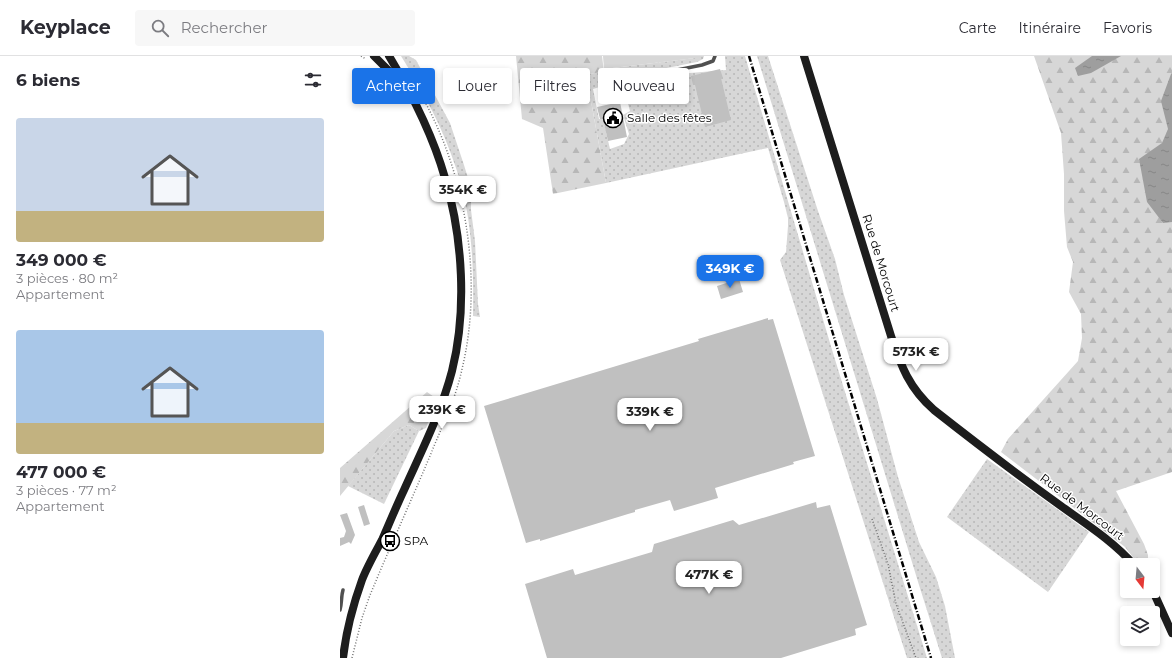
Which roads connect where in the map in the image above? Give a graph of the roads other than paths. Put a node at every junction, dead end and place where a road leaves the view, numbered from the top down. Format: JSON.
{"nodes":[{"id":1,"x":374,"y":56,"type":"edge"},
{"id":2,"x":389,"y":56,"type":"edge"},
{"id":3,"x":715,"y":56,"type":"edge"},
{"id":4,"x":804,"y":56,"type":"edge"},
{"id":5,"x":687,"y":68,"type":"edge"},
{"id":6,"x":421,"y":116,"type":"junction"},
{"id":7,"x":1127,"y":558,"type":"edge"},
{"id":8,"x":343,"y":590,"type":"dead end"},
{"id":9,"x":1156,"y":598,"type":"edge"},
{"id":10,"x":340,"y":610,"type":"edge"},
{"id":11,"x":1172,"y":633,"type":"edge"},
{"id":12,"x":343,"y":658,"type":"edge"}],
"edges":[{"from":1,"to":6,"type":"street"},
{"from":2,"to":6,"type":"street"},
{"from":3,"to":5,"type":"lane"},
{"from":4,"to":7,"type":"street","name":"Rue de Morcourt"},
{"from":6,"to":12,"type":"street"},
{"from":8,"to":10,"type":"lane"},
{"from":9,"to":11,"type":"street"}]}
